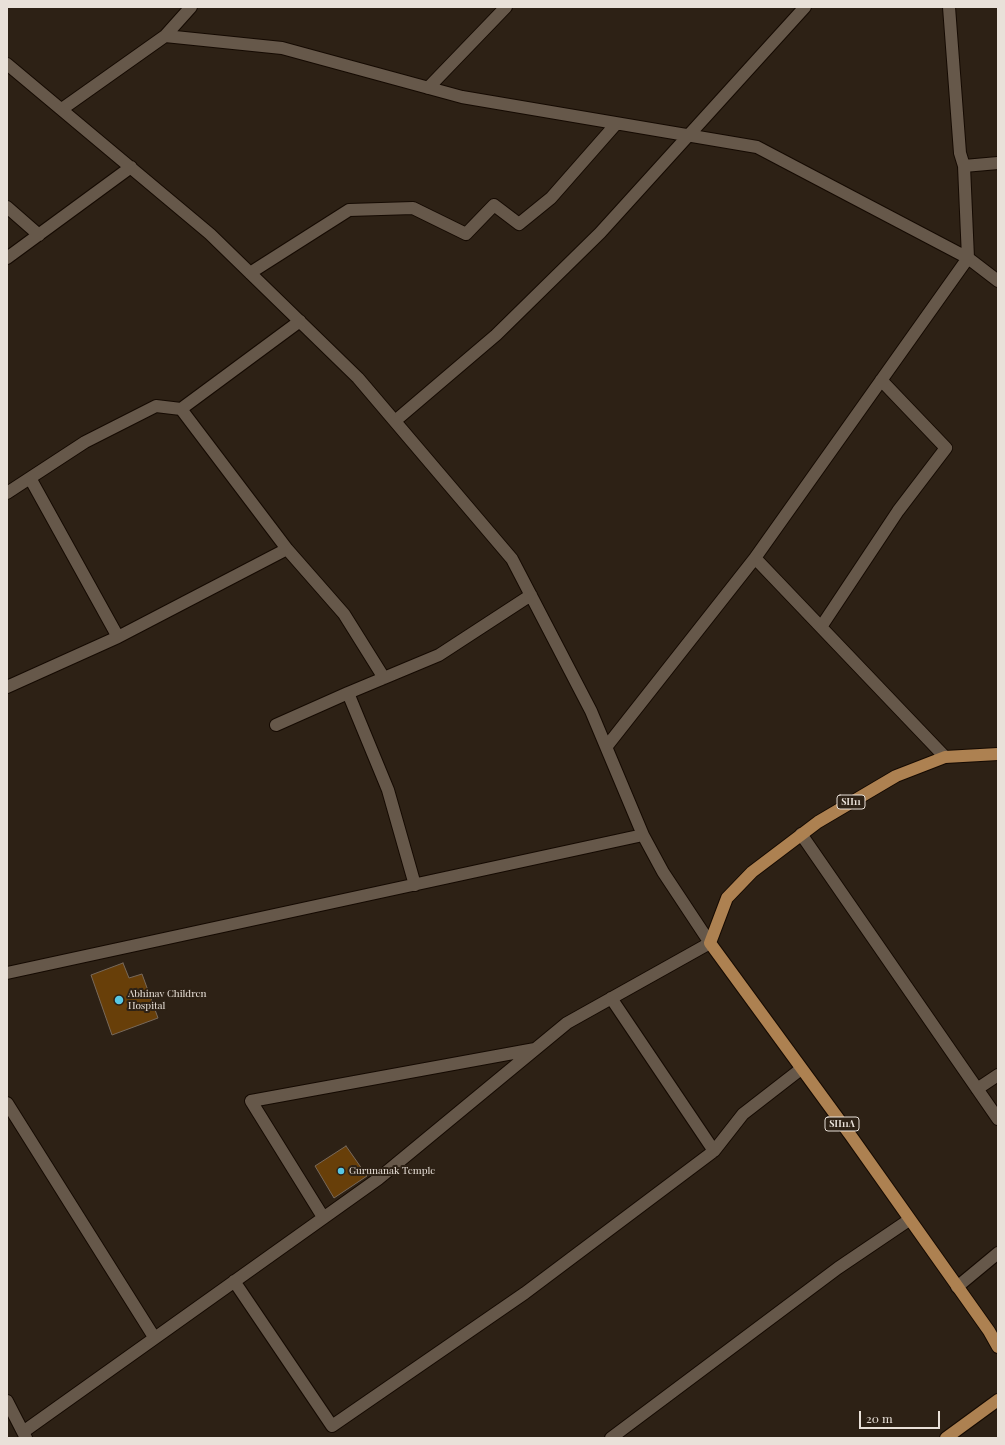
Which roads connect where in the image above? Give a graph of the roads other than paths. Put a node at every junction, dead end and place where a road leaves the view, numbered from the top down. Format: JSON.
{"nodes":[{"id":1,"x":191,"y":7,"type":"edge"},
{"id":2,"x":506,"y":7,"type":"edge"},
{"id":3,"x":805,"y":7,"type":"edge"},
{"id":4,"x":949,"y":7,"type":"edge"},
{"id":5,"x":165,"y":36,"type":"junction"},
{"id":6,"x":7,"y":64,"type":"edge"},
{"id":7,"x":428,"y":88,"type":"junction"},
{"id":8,"x":62,"y":109,"type":"junction"},
{"id":9,"x":616,"y":124,"type":"junction"},
{"id":10,"x":688,"y":135,"type":"junction"},
{"id":11,"x":998,"y":163,"type":"edge"},
{"id":12,"x":964,"y":166,"type":"junction"},
{"id":13,"x":131,"y":168,"type":"junction"},
{"id":14,"x":7,"y":207,"type":"edge"},
{"id":15,"x":39,"y":235,"type":"junction"},
{"id":16,"x":7,"y":258,"type":"edge"},
{"id":17,"x":968,"y":258,"type":"junction"},
{"id":18,"x":250,"y":273,"type":"junction"},
{"id":19,"x":998,"y":281,"type":"edge"},
{"id":20,"x":300,"y":321,"type":"junction"},
{"id":21,"x":881,"y":380,"type":"junction"},
{"id":22,"x":181,"y":409,"type":"junction"},
{"id":23,"x":395,"y":421,"type":"junction"},
{"id":24,"x":30,"y":478,"type":"junction"},
{"id":25,"x":7,"y":493,"type":"edge"},
{"id":26,"x":287,"y":549,"type":"junction"},
{"id":27,"x":755,"y":558,"type":"junction"},
{"id":28,"x":531,"y":595,"type":"junction"},
{"id":29,"x":821,"y":627,"type":"junction"},
{"id":30,"x":118,"y":637,"type":"junction"},
{"id":31,"x":384,"y":678,"type":"junction"},
{"id":32,"x":7,"y":687,"type":"edge"},
{"id":33,"x":348,"y":693,"type":"junction"},
{"id":34,"x":276,"y":726,"type":"dead end"},
{"id":35,"x":607,"y":746,"type":"junction"},
{"id":36,"x":996,"y":753,"type":"edge"},
{"id":37,"x":945,"y":757,"type":"junction"},
{"id":38,"x":801,"y":834,"type":"junction"},
{"id":39,"x":643,"y":835,"type":"junction"},
{"id":40,"x":415,"y":885,"type":"junction"},
{"id":41,"x":710,"y":943,"type":"junction"},
{"id":42,"x":7,"y":973,"type":"edge"},
{"id":43,"x":611,"y":998,"type":"junction"},
{"id":44,"x":535,"y":1048,"type":"junction"},
{"id":45,"x":801,"y":1069,"type":"junction"},
{"id":46,"x":998,"y":1075,"type":"edge"},
{"id":47,"x":977,"y":1089,"type":"junction"},
{"id":48,"x":7,"y":1103,"type":"edge"},
{"id":49,"x":998,"y":1119,"type":"edge"},
{"id":50,"x":714,"y":1151,"type":"junction"},
{"id":51,"x":323,"y":1217,"type":"junction"},
{"id":52,"x":909,"y":1220,"type":"junction"},
{"id":53,"x":998,"y":1253,"type":"edge"},
{"id":54,"x":234,"y":1281,"type":"junction"},
{"id":55,"x":957,"y":1287,"type":"junction"},
{"id":56,"x":154,"y":1337,"type":"junction"},
{"id":57,"x":998,"y":1347,"type":"edge"},
{"id":58,"x":998,"y":1400,"type":"edge"},
{"id":59,"x":7,"y":1401,"type":"edge"},
{"id":60,"x":24,"y":1435,"type":"edge"},
{"id":61,"x":611,"y":1438,"type":"edge"},
{"id":62,"x":946,"y":1438,"type":"edge"}],
"edges":[{"from":1,"to":5,"type":"street"},
{"from":2,"to":7,"type":"street"},
{"from":3,"to":10,"type":"street"},
{"from":4,"to":12,"type":"street"},
{"from":5,"to":7,"type":"street"},
{"from":5,"to":8,"type":"street"},
{"from":6,"to":8,"type":"street"},
{"from":7,"to":9,"type":"street"},
{"from":8,"to":13,"type":"street"},
{"from":9,"to":10,"type":"street"},
{"from":9,"to":18,"type":"street"},
{"from":10,"to":17,"type":"street"},
{"from":10,"to":23,"type":"street"},
{"from":11,"to":12,"type":"street"},
{"from":12,"to":17,"type":"street"},
{"from":13,"to":15,"type":"street"},
{"from":13,"to":18,"type":"street"},
{"from":14,"to":15,"type":"street"},
{"from":15,"to":16,"type":"street"},
{"from":17,"to":19,"type":"street"},
{"from":17,"to":21,"type":"street"},
{"from":18,"to":20,"type":"street"},
{"from":20,"to":22,"type":"street"},
{"from":20,"to":23,"type":"street"},
{"from":21,"to":27,"type":"street"},
{"from":21,"to":29,"type":"street"},
{"from":22,"to":24,"type":"street"},
{"from":22,"to":26,"type":"street"},
{"from":23,"to":28,"type":"street"},
{"from":24,"to":25,"type":"street"},
{"from":24,"to":30,"type":"street"},
{"from":26,"to":30,"type":"street"},
{"from":26,"to":31,"type":"street"},
{"from":27,"to":29,"type":"street"},
{"from":27,"to":35,"type":"street"},
{"from":28,"to":31,"type":"street"},
{"from":28,"to":35,"type":"street"},
{"from":29,"to":37,"type":"street"},
{"from":30,"to":32,"type":"street"},
{"from":31,"to":33,"type":"street"},
{"from":33,"to":34,"type":"street"},
{"from":33,"to":40,"type":"street"},
{"from":35,"to":39,"type":"street"},
{"from":36,"to":37,"type":"main road","number":"SH11"},
{"from":37,"to":38,"type":"main road","number":"SH11"},
{"from":38,"to":41,"type":"main road","number":"SH11"},
{"from":38,"to":47,"type":"street"},
{"from":39,"to":40,"type":"street"},
{"from":39,"to":41,"type":"street"},
{"from":40,"to":42,"type":"street"},
{"from":41,"to":43,"type":"street"},
{"from":41,"to":45,"type":"main road","number":"SH11A"},
{"from":43,"to":44,"type":"street"},
{"from":43,"to":50,"type":"street"},
{"from":44,"to":51,"type":"street"},
{"from":44,"to":51,"type":"street"},
{"from":45,"to":50,"type":"street"},
{"from":45,"to":52,"type":"main road","number":"SH11A"},
{"from":46,"to":47,"type":"street"},
{"from":47,"to":49,"type":"street"},
{"from":48,"to":56,"type":"street"},
{"from":50,"to":54,"type":"street"},
{"from":51,"to":54,"type":"street"},
{"from":52,"to":55,"type":"main road","number":"SH11A"},
{"from":52,"to":61,"type":"street"},
{"from":53,"to":55,"type":"street"},
{"from":54,"to":56,"type":"street"},
{"from":55,"to":57,"type":"main road","number":"SH11A"},
{"from":56,"to":60,"type":"street"},
{"from":58,"to":62,"type":"main road"},
{"from":59,"to":60,"type":"street"}]}
